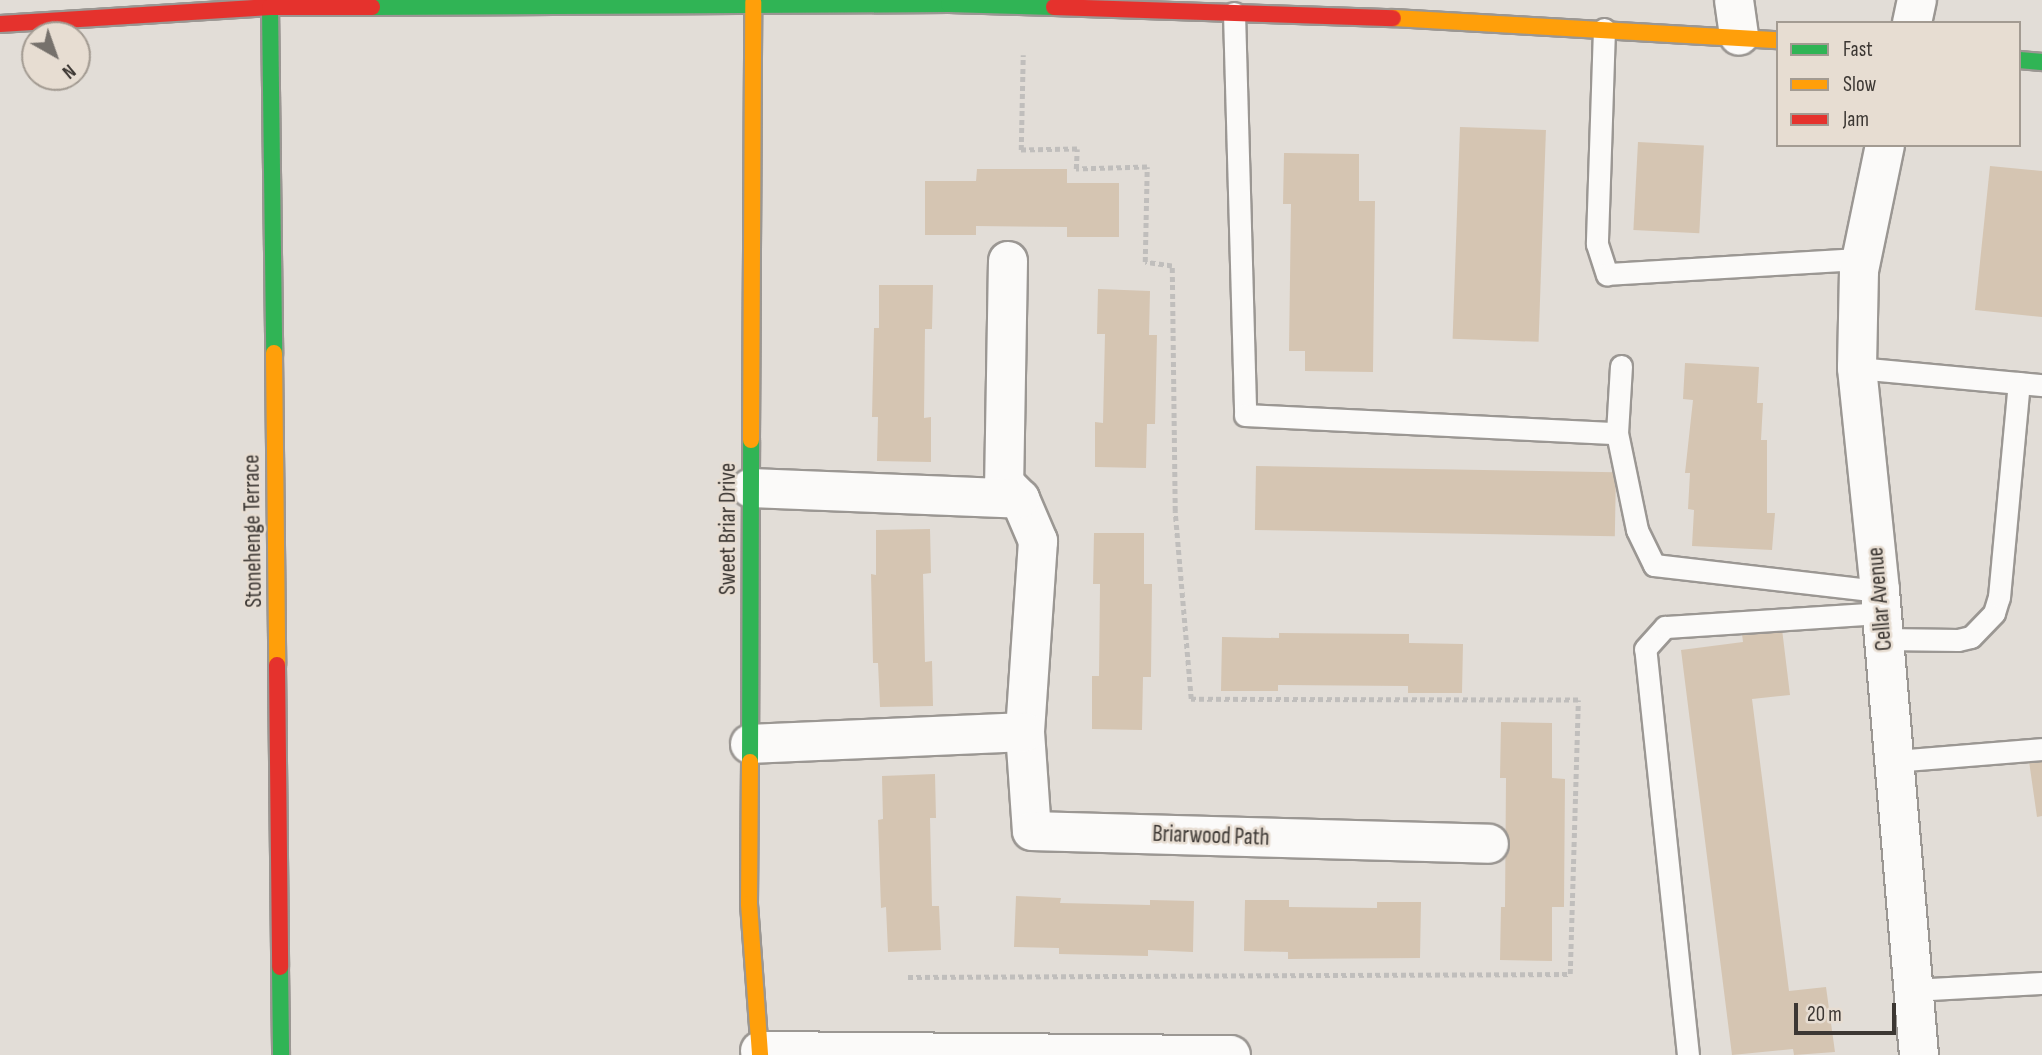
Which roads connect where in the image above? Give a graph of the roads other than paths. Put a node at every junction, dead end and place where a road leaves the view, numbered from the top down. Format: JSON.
{"nodes":[{"id":1,"x":1917,"y":0,"type":"edge"},
{"id":2,"x":753,"y":2,"type":"junction"},
{"id":3,"x":270,"y":7,"type":"junction"},
{"id":4,"x":1234,"y":13,"type":"junction"},
{"id":5,"x":1737,"y":18,"type":"edge"},
{"id":6,"x":1912,"y":21,"type":"edge"},
{"id":7,"x":0,"y":24,"type":"edge"},
{"id":8,"x":1604,"y":29,"type":"junction"},
{"id":9,"x":1776,"y":39,"type":"edge"},
{"id":10,"x":2021,"y":60,"type":"edge"},
{"id":11,"x":2042,"y":62,"type":"edge"},
{"id":12,"x":1885,"y":147,"type":"edge"},
{"id":13,"x":1861,"y":259,"type":"junction"},
{"id":14,"x":1008,"y":261,"type":"dead end"},
{"id":15,"x":1621,"y":366,"type":"dead end"},
{"id":16,"x":1857,"y":368,"type":"junction"},
{"id":17,"x":2019,"y":383,"type":"junction"},
{"id":18,"x":2042,"y":385,"type":"edge"},
{"id":19,"x":1617,"y":433,"type":"junction"},
{"id":20,"x":751,"y":488,"type":"junction"},
{"id":21,"x":1020,"y":499,"type":"junction"},
{"id":22,"x":1882,"y":614,"type":"junction"},
{"id":23,"x":1025,"y":732,"type":"junction"},
{"id":24,"x":750,"y":744,"type":"junction"},
{"id":25,"x":2042,"y":749,"type":"edge"},
{"id":26,"x":1894,"y":761,"type":"junction"},
{"id":27,"x":1489,"y":844,"type":"dead end"},
{"id":28,"x":2042,"y":983,"type":"edge"},
{"id":29,"x":1913,"y":990,"type":"junction"},
{"id":30,"x":760,"y":1053,"type":"edge"},
{"id":31,"x":281,"y":1055,"type":"edge"},
{"id":32,"x":1231,"y":1055,"type":"edge"},
{"id":33,"x":1688,"y":1055,"type":"edge"},
{"id":34,"x":1919,"y":1055,"type":"edge"}],
"edges":[{"from":1,"to":6,"type":"street"},
{"from":2,"to":3,"type":"street"},
{"from":2,"to":4,"type":"street"},
{"from":2,"to":20,"type":"street","name":"Sweet Briar Drive"},
{"from":3,"to":7,"type":"street"},
{"from":3,"to":31,"type":"street","name":"Stonehenge Terrace"},
{"from":4,"to":8,"type":"street"},
{"from":4,"to":19,"type":"lane"},
{"from":5,"to":8,"type":"street"},
{"from":5,"to":9,"type":"street"},
{"from":8,"to":13,"type":"lane"},
{"from":10,"to":11,"type":"street"},
{"from":12,"to":13,"type":"street","name":"Cellar Avenue"},
{"from":13,"to":16,"type":"street","name":"Cellar Avenue"},
{"from":14,"to":21,"type":"street","name":"Briarwood Path"},
{"from":15,"to":19,"type":"lane"},
{"from":16,"to":17,"type":"lane"},
{"from":16,"to":22,"type":"street","name":"Cellar Avenue"},
{"from":17,"to":18,"type":"lane"},
{"from":17,"to":22,"type":"lane"},
{"from":19,"to":22,"type":"lane"},
{"from":20,"to":21,"type":"street"},
{"from":20,"to":24,"type":"street","name":"Sweet Briar Drive"},
{"from":21,"to":23,"type":"street","name":"Briarwood Path"},
{"from":22,"to":26,"type":"street","name":"Cellar Avenue"},
{"from":22,"to":33,"type":"lane"},
{"from":23,"to":24,"type":"street"},
{"from":23,"to":27,"type":"street","name":"Briarwood Path"},
{"from":24,"to":30,"type":"street","name":"Sweet Briar Drive"},
{"from":25,"to":26,"type":"lane"},
{"from":26,"to":29,"type":"street","name":"Cellar Avenue"},
{"from":28,"to":29,"type":"lane"},
{"from":29,"to":34,"type":"street","name":"Cellar Avenue"},
{"from":30,"to":32,"type":"street"}]}
